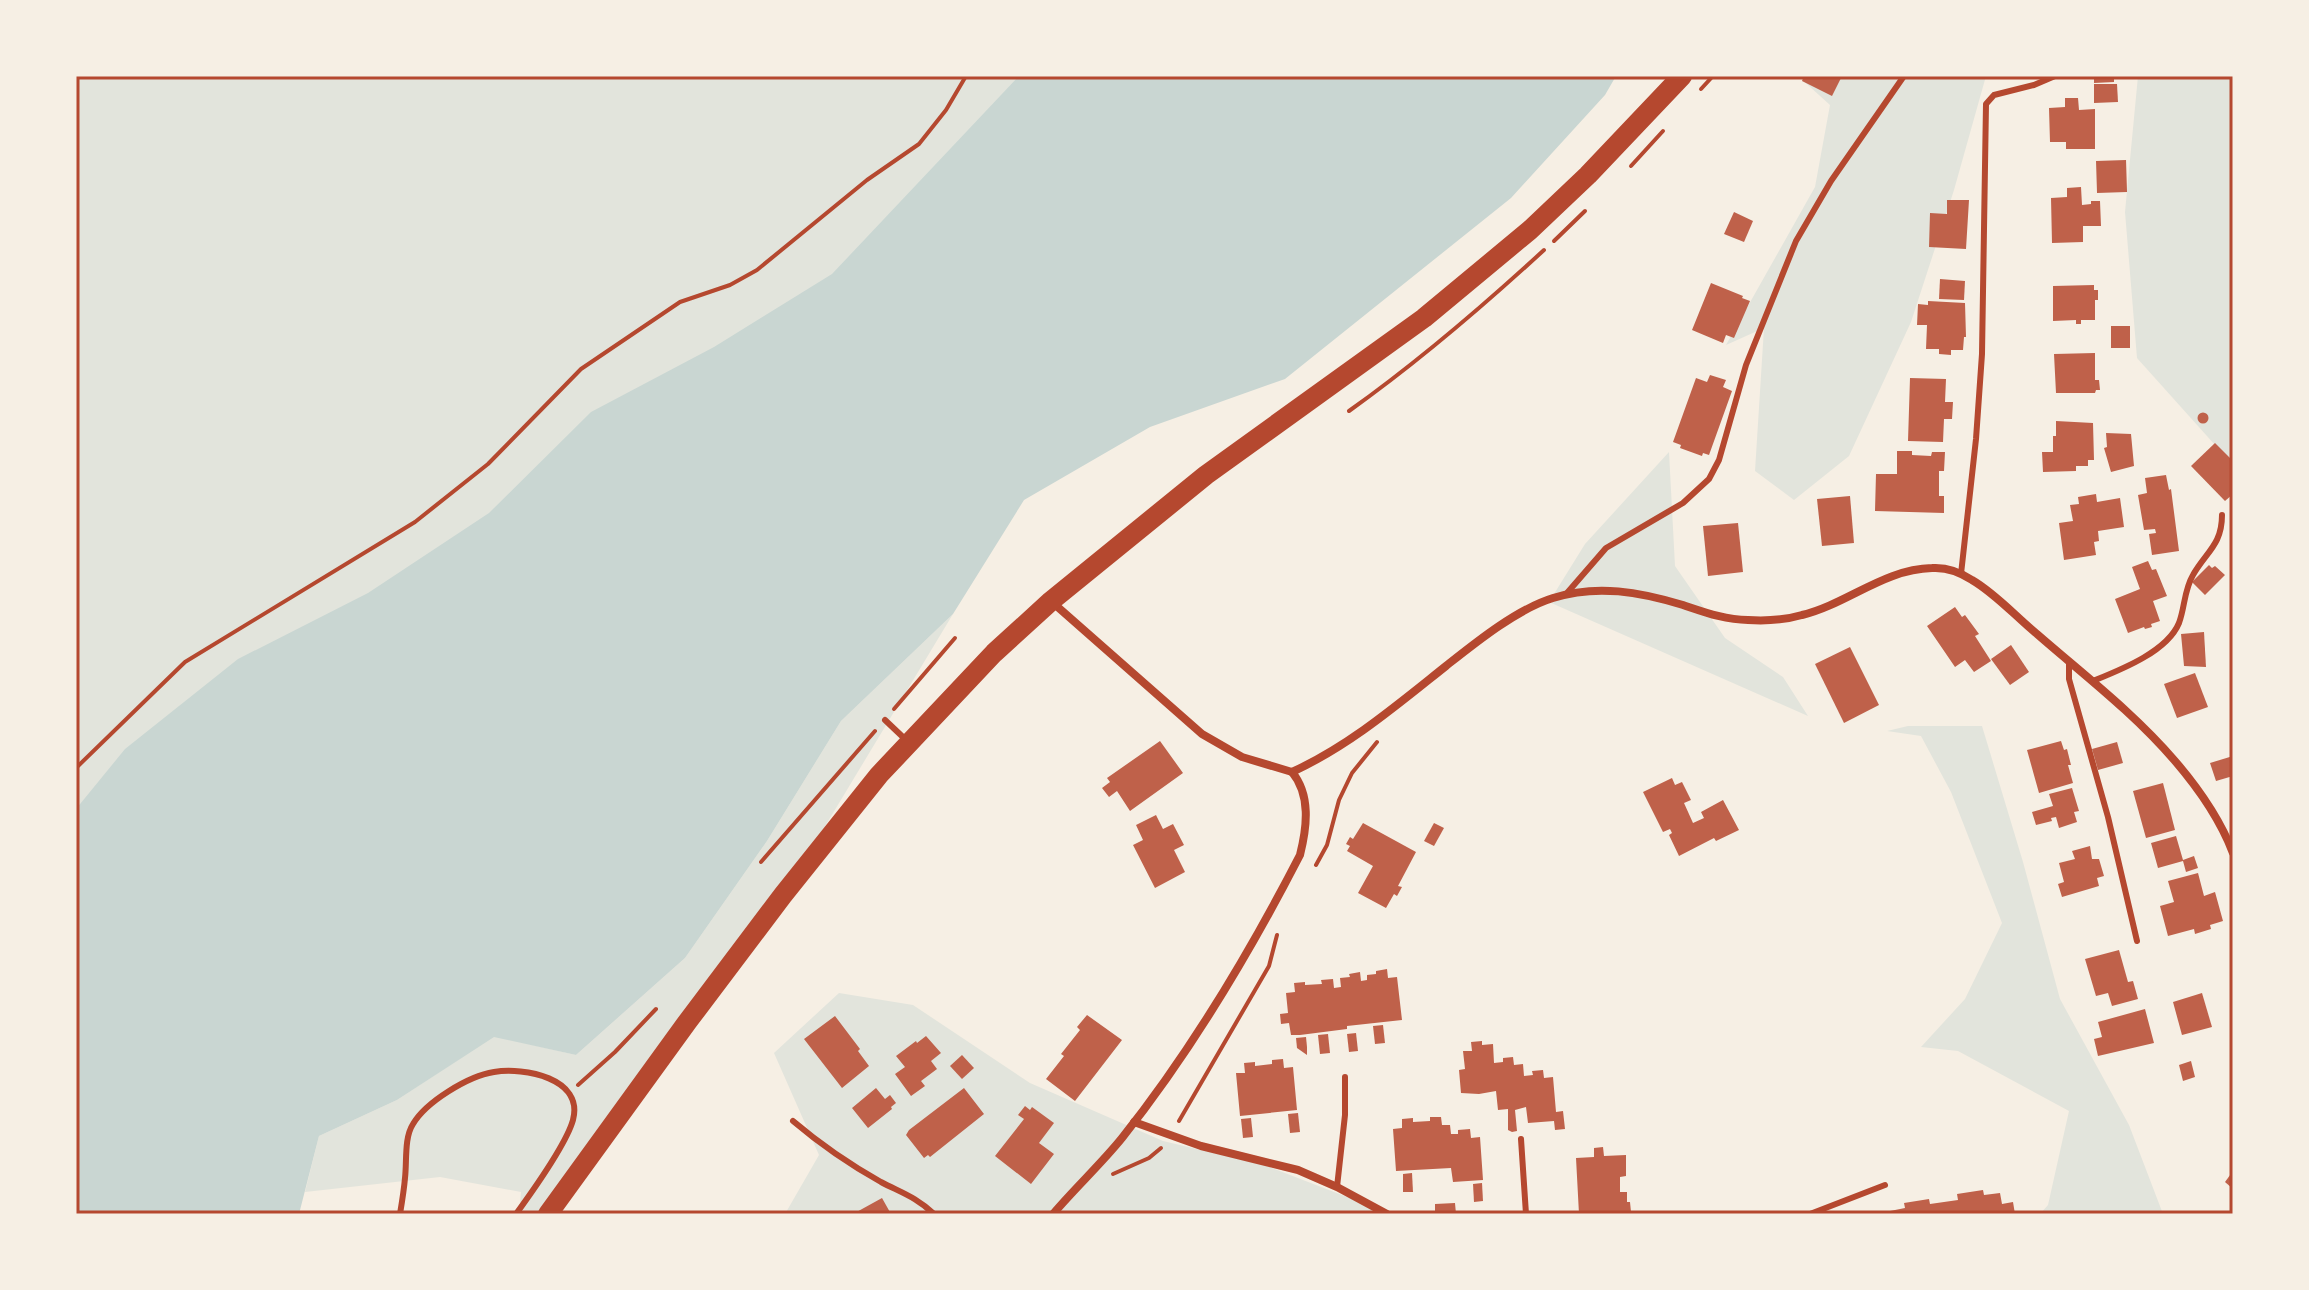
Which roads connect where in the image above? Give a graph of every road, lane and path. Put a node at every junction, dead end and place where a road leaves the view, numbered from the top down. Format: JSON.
{"nodes":[{"id":1,"x":966,"y":76,"type":"edge"},
{"id":2,"x":1682,"y":76,"type":"edge"},
{"id":3,"x":1904,"y":76,"type":"edge"},
{"id":4,"x":2055,"y":76,"type":"edge"},
{"id":5,"x":2222,"y":515,"type":"dead end"},
{"id":6,"x":1961,"y":574,"type":"junction"},
{"id":7,"x":1564,"y":596,"type":"junction"},
{"id":8,"x":1051,"y":601,"type":"junction"},
{"id":9,"x":955,"y":638,"type":"dead end"},
{"id":10,"x":2069,"y":661,"type":"junction"},
{"id":11,"x":2093,"y":681,"type":"junction"},
{"id":12,"x":885,"y":720,"type":"junction"},
{"id":13,"x":909,"y":743,"type":"junction"},
{"id":14,"x":76,"y":768,"type":"edge"},
{"id":15,"x":1292,"y":772,"type":"junction"},
{"id":16,"x":2233,"y":853,"type":"edge"},
{"id":17,"x":761,"y":862,"type":"dead end"},
{"id":18,"x":2137,"y":941,"type":"dead end"},
{"id":19,"x":656,"y":1009,"type":"dead end"},
{"id":20,"x":1345,"y":1077,"type":"dead end"},
{"id":21,"x":570,"y":1092,"type":"junction"},
{"id":22,"x":793,"y":1121,"type":"dead end"},
{"id":23,"x":1134,"y":1122,"type":"junction"},
{"id":24,"x":1521,"y":1139,"type":"dead end"},
{"id":25,"x":1885,"y":1185,"type":"dead end"},
{"id":26,"x":1337,"y":1187,"type":"junction"},
{"id":27,"x":400,"y":1214,"type":"edge"},
{"id":28,"x":516,"y":1214,"type":"edge"},
{"id":29,"x":548,"y":1214,"type":"edge"},
{"id":30,"x":934,"y":1214,"type":"edge"},
{"id":31,"x":1053,"y":1214,"type":"edge"},
{"id":32,"x":1387,"y":1214,"type":"edge"},
{"id":33,"x":1526,"y":1214,"type":"edge"},
{"id":34,"x":1810,"y":1214,"type":"edge"}],
"edges":[{"from":1,"to":14,"type":"path"},
{"from":2,"to":8,"type":"main road"},
{"from":3,"to":7,"type":"lane"},
{"from":4,"to":6,"type":"lane"},
{"from":5,"to":11,"type":"lane"},
{"from":6,"to":7,"type":"street"},
{"from":6,"to":10,"type":"street"},
{"from":7,"to":15,"type":"street"},
{"from":8,"to":13,"type":"main road"},
{"from":8,"to":15,"type":"street"},
{"from":9,"to":12,"type":"path"},
{"from":10,"to":11,"type":"street"},
{"from":10,"to":18,"type":"lane"},
{"from":11,"to":16,"type":"street"},
{"from":12,"to":13,"type":"lane"},
{"from":12,"to":17,"type":"path"},
{"from":13,"to":29,"type":"main road"},
{"from":15,"to":23,"type":"street"},
{"from":19,"to":21,"type":"path"},
{"from":20,"to":26,"type":"lane"},
{"from":21,"to":27,"type":"lane"},
{"from":21,"to":28,"type":"lane"},
{"from":22,"to":30,"type":"lane"},
{"from":23,"to":26,"type":"street"},
{"from":23,"to":31,"type":"street"},
{"from":24,"to":33,"type":"lane"},
{"from":25,"to":34,"type":"lane"},
{"from":26,"to":32,"type":"street"}]}
